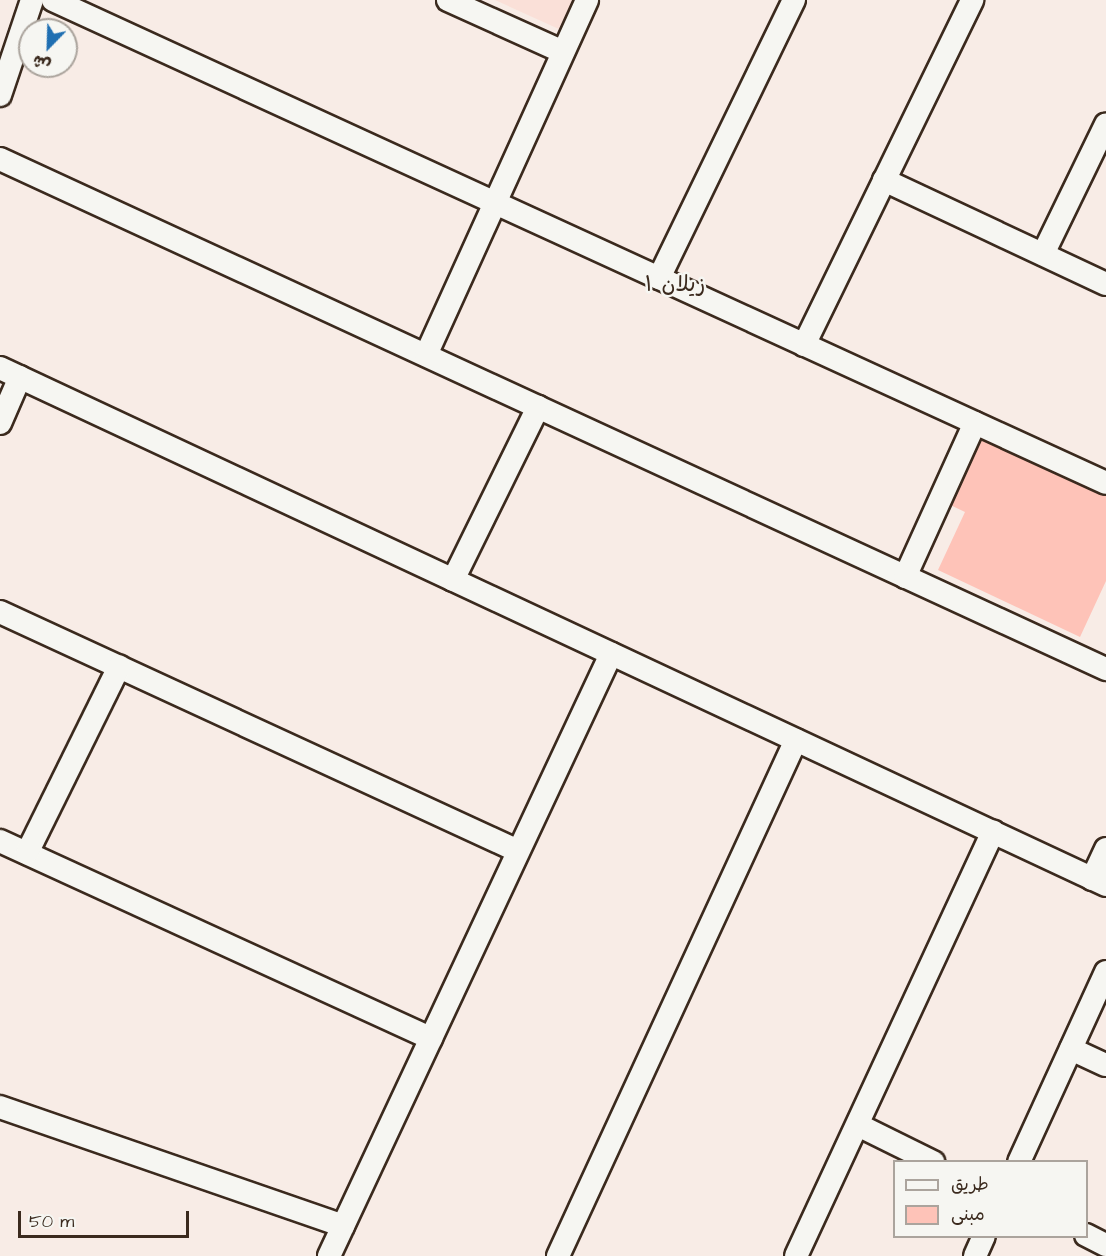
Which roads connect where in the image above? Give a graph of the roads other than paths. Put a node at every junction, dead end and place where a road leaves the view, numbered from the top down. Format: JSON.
{"nodes":[{"id":1,"x":32,"y":0,"type":"edge"},
{"id":2,"x":53,"y":0,"type":"edge"},
{"id":3,"x":448,"y":0,"type":"edge"},
{"id":4,"x":586,"y":0,"type":"edge"},
{"id":5,"x":794,"y":0,"type":"edge"},
{"id":6,"x":972,"y":0,"type":"edge"},
{"id":7,"x":563,"y":52,"type":"junction"},
{"id":8,"x":0,"y":95,"type":"edge"},
{"id":9,"x":1106,"y":124,"type":"edge"},
{"id":10,"x":0,"y":159,"type":"edge"},
{"id":11,"x":884,"y":180,"type":"junction"},
{"id":12,"x":495,"y":202,"type":"junction"},
{"id":13,"x":1043,"y":254,"type":"junction"},
{"id":14,"x":659,"y":278,"type":"junction"},
{"id":15,"x":1106,"y":284,"type":"edge"},
{"id":16,"x":804,"y":345,"type":"junction"},
{"id":17,"x":426,"y":355,"type":"junction"},
{"id":18,"x":10,"y":373,"type":"edge"},
{"id":19,"x":538,"y":407,"type":"junction"},
{"id":20,"x":0,"y":423,"type":"edge"},
{"id":21,"x":975,"y":423,"type":"junction"},
{"id":22,"x":1106,"y":483,"type":"edge"},
{"id":23,"x":905,"y":577,"type":"junction"},
{"id":24,"x":453,"y":580,"type":"junction"},
{"id":25,"x":0,"y":612,"type":"edge"},
{"id":26,"x":611,"y":654,"type":"junction"},
{"id":27,"x":119,"y":667,"type":"junction"},
{"id":28,"x":1106,"y":669,"type":"edge"},
{"id":29,"x":796,"y":740,"type":"junction"},
{"id":30,"x":993,"y":832,"type":"junction"},
{"id":31,"x":0,"y":841,"type":"edge"},
{"id":32,"x":1106,"y":849,"type":"edge"},
{"id":33,"x":518,"y":851,"type":"junction"},
{"id":34,"x":27,"y":854,"type":"junction"},
{"id":35,"x":1099,"y":882,"type":"edge"},
{"id":36,"x":1106,"y":972,"type":"edge"},
{"id":37,"x":431,"y":1038,"type":"junction"},
{"id":38,"x":1071,"y":1049,"type":"junction"},
{"id":39,"x":1106,"y":1065,"type":"edge"},
{"id":40,"x":0,"y":1107,"type":"edge"},
{"id":41,"x":858,"y":1125,"type":"junction"},
{"id":42,"x":931,"y":1160,"type":"edge"},
{"id":43,"x":1018,"y":1160,"type":"edge"},
{"id":44,"x":343,"y":1226,"type":"junction"},
{"id":45,"x":1088,"y":1236,"type":"edge"},
{"id":46,"x":983,"y":1238,"type":"edge"},
{"id":47,"x":1106,"y":1245,"type":"edge"},
{"id":48,"x":329,"y":1256,"type":"edge"},
{"id":49,"x":558,"y":1256,"type":"edge"},
{"id":50,"x":796,"y":1256,"type":"edge"},
{"id":51,"x":975,"y":1256,"type":"edge"}],
"edges":[{"from":1,"to":8,"type":"street"},
{"from":2,"to":12,"type":"street"},
{"from":3,"to":7,"type":"street"},
{"from":4,"to":7,"type":"street"},
{"from":5,"to":14,"type":"street"},
{"from":6,"to":11,"type":"street"},
{"from":7,"to":12,"type":"street"},
{"from":9,"to":13,"type":"street"},
{"from":10,"to":17,"type":"street"},
{"from":11,"to":13,"type":"street"},
{"from":11,"to":16,"type":"street"},
{"from":12,"to":14,"type":"street"},
{"from":12,"to":17,"type":"street"},
{"from":13,"to":15,"type":"street"},
{"from":14,"to":16,"type":"street"},
{"from":16,"to":21,"type":"street"},
{"from":17,"to":19,"type":"street"},
{"from":18,"to":20,"type":"street"},
{"from":18,"to":24,"type":"street"},
{"from":19,"to":23,"type":"street"},
{"from":19,"to":24,"type":"street"},
{"from":21,"to":22,"type":"street"},
{"from":21,"to":23,"type":"street"},
{"from":23,"to":28,"type":"street"},
{"from":24,"to":26,"type":"street"},
{"from":25,"to":27,"type":"street"},
{"from":26,"to":29,"type":"street"},
{"from":26,"to":33,"type":"street"},
{"from":27,"to":33,"type":"street"},
{"from":27,"to":34,"type":"street"},
{"from":29,"to":30,"type":"street"},
{"from":29,"to":49,"type":"street"},
{"from":30,"to":35,"type":"street"},
{"from":30,"to":41,"type":"street"},
{"from":31,"to":34,"type":"street"},
{"from":32,"to":35,"type":"street"},
{"from":33,"to":37,"type":"street"},
{"from":34,"to":37,"type":"street"},
{"from":36,"to":38,"type":"street"},
{"from":37,"to":44,"type":"street"},
{"from":38,"to":39,"type":"street"},
{"from":38,"to":43,"type":"street"},
{"from":40,"to":44,"type":"street"},
{"from":41,"to":42,"type":"street"},
{"from":41,"to":50,"type":"street"},
{"from":44,"to":48,"type":"street"},
{"from":45,"to":47,"type":"street"},
{"from":46,"to":51,"type":"street"}]}
